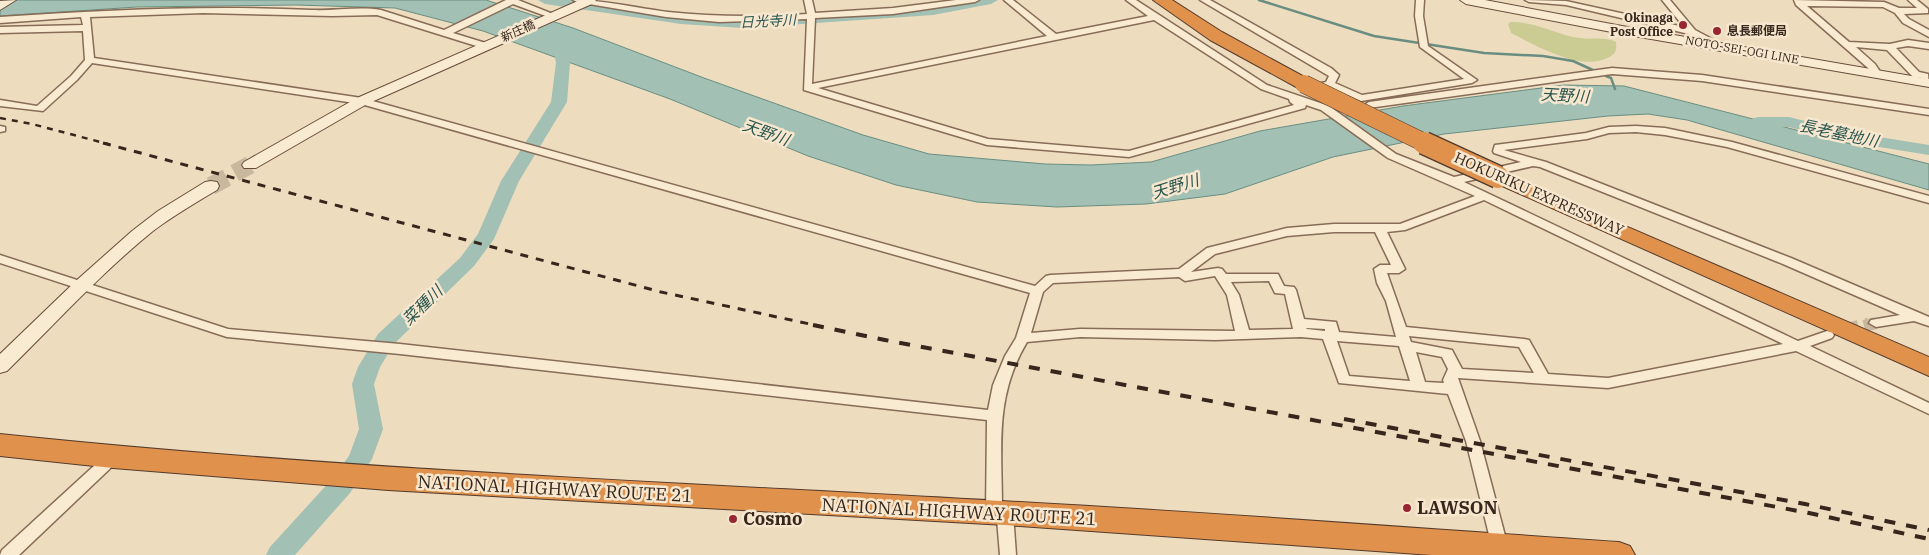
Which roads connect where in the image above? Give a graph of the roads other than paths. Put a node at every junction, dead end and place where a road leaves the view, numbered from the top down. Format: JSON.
{"nodes":[{"id":1,"x":10,"y":0,"type":"edge"},
{"id":2,"x":808,"y":0,"type":"edge"},
{"id":3,"x":975,"y":0,"type":"edge"},
{"id":4,"x":1008,"y":0,"type":"edge"},
{"id":5,"x":1130,"y":0,"type":"edge"},
{"id":6,"x":1161,"y":0,"type":"edge"},
{"id":7,"x":1175,"y":0,"type":"edge"},
{"id":8,"x":1204,"y":0,"type":"edge"},
{"id":9,"x":1420,"y":0,"type":"edge"},
{"id":10,"x":1466,"y":0,"type":"edge"},
{"id":11,"x":1528,"y":0,"type":"edge"},
{"id":12,"x":1666,"y":0,"type":"edge"},
{"id":13,"x":1912,"y":0,"type":"edge"},
{"id":14,"x":512,"y":1,"type":"edge"},
{"id":15,"x":584,"y":1,"type":"edge"},
{"id":16,"x":1796,"y":1,"type":"edge"},
{"id":17,"x":0,"y":6,"type":"edge"},
{"id":18,"x":1898,"y":11,"type":"junction"},
{"id":19,"x":85,"y":15,"type":"junction"},
{"id":20,"x":554,"y":16,"type":"junction"},
{"id":21,"x":1154,"y":17,"type":"junction"},
{"id":22,"x":0,"y":20,"type":"edge"},
{"id":23,"x":811,"y":20,"type":"junction"},
{"id":24,"x":86,"y":28,"type":"junction"},
{"id":25,"x":0,"y":30,"type":"edge"},
{"id":26,"x":1659,"y":30,"type":"junction"},
{"id":27,"x":1692,"y":32,"type":"junction"},
{"id":28,"x":445,"y":33,"type":"junction"},
{"id":29,"x":1929,"y":34,"type":"edge"},
{"id":30,"x":1055,"y":38,"type":"junction"},
{"id":31,"x":489,"y":44,"type":"junction"},
{"id":32,"x":1845,"y":44,"type":"junction"},
{"id":33,"x":1929,"y":46,"type":"edge"},
{"id":34,"x":1723,"y":47,"type":"junction"},
{"id":35,"x":1890,"y":47,"type":"junction"},
{"id":36,"x":90,"y":60,"type":"junction"},
{"id":37,"x":1612,"y":71,"type":"junction"},
{"id":38,"x":1722,"y":72,"type":"dead end"},
{"id":39,"x":1876,"y":73,"type":"junction"},
{"id":40,"x":1929,"y":83,"type":"edge"},
{"id":41,"x":1317,"y":84,"type":"junction"},
{"id":42,"x":807,"y":88,"type":"junction"},
{"id":43,"x":1279,"y":92,"type":"junction"},
{"id":44,"x":362,"y":101,"type":"junction"},
{"id":45,"x":0,"y":103,"type":"edge"},
{"id":46,"x":1929,"y":112,"type":"edge"},
{"id":47,"x":1332,"y":113,"type":"junction"},
{"id":48,"x":1534,"y":163,"type":"junction"},
{"id":49,"x":250,"y":165,"type":"tunnel mouth"},
{"id":50,"x":1504,"y":174,"type":"junction"},
{"id":51,"x":1453,"y":181,"type":"junction"},
{"id":52,"x":211,"y":186,"type":"tunnel mouth"},
{"id":53,"x":1483,"y":197,"type":"junction"},
{"id":54,"x":1929,"y":200,"type":"edge"},
{"id":55,"x":1379,"y":228,"type":"junction"},
{"id":56,"x":0,"y":259,"type":"edge"},
{"id":57,"x":1182,"y":273,"type":"junction"},
{"id":58,"x":1223,"y":278,"type":"junction"},
{"id":59,"x":82,"y":286,"type":"junction"},
{"id":60,"x":1037,"y":291,"type":"junction"},
{"id":61,"x":1922,"y":315,"type":"edge"},
{"id":62,"x":1929,"y":322,"type":"edge"},
{"id":63,"x":1876,"y":323,"type":"tunnel mouth"},
{"id":64,"x":1300,"y":328,"type":"junction"},
{"id":65,"x":1243,"y":335,"type":"junction"},
{"id":66,"x":1827,"y":335,"type":"dead end"},
{"id":67,"x":1331,"y":336,"type":"junction"},
{"id":68,"x":1023,"y":338,"type":"junction"},
{"id":69,"x":1404,"y":340,"type":"junction"},
{"id":70,"x":1798,"y":346,"type":"junction"},
{"id":71,"x":1929,"y":355,"type":"edge"},
{"id":72,"x":0,"y":366,"type":"edge"},
{"id":73,"x":1929,"y":367,"type":"edge"},
{"id":74,"x":1452,"y":373,"type":"junction"},
{"id":75,"x":1544,"y":379,"type":"junction"},
{"id":76,"x":1418,"y":386,"type":"junction"},
{"id":77,"x":1453,"y":389,"type":"junction"},
{"id":78,"x":1929,"y":409,"type":"edge"},
{"id":79,"x":994,"y":416,"type":"junction"},
{"id":80,"x":0,"y":445,"type":"edge"},
{"id":81,"x":113,"y":457,"type":"junction"},
{"id":82,"x":999,"y":514,"type":"junction"},
{"id":83,"x":1500,"y":547,"type":"junction"},
{"id":84,"x":8,"y":555,"type":"edge"},
{"id":85,"x":1008,"y":555,"type":"edge"},
{"id":86,"x":1619,"y":555,"type":"edge"}],
"edges":[{"from":1,"to":17,"type":"street"},
{"from":2,"to":23,"type":"street"},
{"from":3,"to":23,"type":"street"},
{"from":4,"to":30,"type":"street"},
{"from":5,"to":21,"type":"street"},
{"from":6,"to":41,"type":"highway","name":"HOKURIKU EXPRESSWAY"},
{"from":7,"to":41,"type":"highway","name":"HOKURIKU EXPRESSWAY"},
{"from":8,"to":41,"type":"street"},
{"from":9,"to":41,"type":"street"},
{"from":10,"to":26,"type":"street","name":"NOTO-SEI-OGI LINE"},
{"from":11,"to":26,"type":"street"},
{"from":12,"to":27,"type":"street"},
{"from":13,"to":18,"type":"street"},
{"from":14,"to":20,"type":"street"},
{"from":14,"to":28,"type":"street","name":"新庄橋"},
{"from":15,"to":20,"type":"street"},
{"from":15,"to":23,"type":"street"},
{"from":16,"to":18,"type":"street"},
{"from":16,"to":32,"type":"street"},
{"from":18,"to":29,"type":"street"},
{"from":19,"to":22,"type":"street"},
{"from":19,"to":24,"type":"street"},
{"from":19,"to":28,"type":"street"},
{"from":20,"to":31,"type":"street","name":"新庄橋"},
{"from":21,"to":30,"type":"street"},
{"from":21,"to":43,"type":"street"},
{"from":23,"to":42,"type":"street"},
{"from":24,"to":25,"type":"street"},
{"from":24,"to":36,"type":"street"},
{"from":26,"to":27,"type":"street"},
{"from":26,"to":34,"type":"street","name":"NOTO-SEI-OGI LINE"},
{"from":27,"to":34,"type":"street"},
{"from":28,"to":31,"type":"street"},
{"from":30,"to":42,"type":"street"},
{"from":31,"to":44,"type":"street","name":"新庄橋"},
{"from":32,"to":35,"type":"street"},
{"from":32,"to":39,"type":"street"},
{"from":33,"to":35,"type":"street"},
{"from":34,"to":39,"type":"street","name":"NOTO-SEI-OGI LINE"},
{"from":35,"to":40,"type":"street"},
{"from":36,"to":44,"type":"street"},
{"from":36,"to":45,"type":"street"},
{"from":37,"to":38,"type":"street"},
{"from":37,"to":46,"type":"street"},
{"from":37,"to":47,"type":"street"},
{"from":39,"to":40,"type":"street","name":"NOTO-SEI-OGI LINE"},
{"from":41,"to":43,"type":"street"},
{"from":41,"to":50,"type":"highway","name":"HOKURIKU EXPRESSWAY","bridge":true},
{"from":42,"to":43,"type":"street"},
{"from":43,"to":47,"type":"street"},
{"from":44,"to":49,"type":"street","name":"新庄橋"},
{"from":44,"to":60,"type":"street"},
{"from":47,"to":51,"type":"street"},
{"from":48,"to":51,"type":"street"},
{"from":48,"to":54,"type":"street"},
{"from":48,"to":61,"type":"street"},
{"from":50,"to":71,"type":"highway","name":"HOKURIKU EXPRESSWAY"},
{"from":50,"to":73,"type":"highway","name":"HOKURIKU EXPRESSWAY"},
{"from":51,"to":53,"type":"street"},
{"from":52,"to":59,"type":"street"},
{"from":53,"to":55,"type":"street"},
{"from":53,"to":70,"type":"street"},
{"from":55,"to":57,"type":"street"},
{"from":55,"to":69,"type":"street"},
{"from":56,"to":59,"type":"street"},
{"from":57,"to":58,"type":"street"},
{"from":57,"to":60,"type":"street"},
{"from":58,"to":64,"type":"street"},
{"from":58,"to":65,"type":"street"},
{"from":59,"to":72,"type":"street"},
{"from":59,"to":79,"type":"street"},
{"from":60,"to":68,"type":"street"},
{"from":61,"to":62,"type":"street"},
{"from":61,"to":63,"type":"street"},
{"from":64,"to":65,"type":"street"},
{"from":64,"to":67,"type":"street"},
{"from":65,"to":68,"type":"street"},
{"from":66,"to":70,"type":"street"},
{"from":67,"to":69,"type":"street"},
{"from":67,"to":76,"type":"street"},
{"from":68,"to":79,"type":"street"},
{"from":69,"to":74,"type":"street"},
{"from":69,"to":75,"type":"street"},
{"from":69,"to":76,"type":"street"},
{"from":70,"to":75,"type":"street"},
{"from":70,"to":78,"type":"street"},
{"from":74,"to":75,"type":"street"},
{"from":74,"to":77,"type":"street"},
{"from":76,"to":77,"type":"street"},
{"from":77,"to":83,"type":"street"},
{"from":79,"to":82,"type":"street"},
{"from":80,"to":81,"type":"highway","name":"NATIONAL HIGHWAY ROUTE 21"},
{"from":81,"to":82,"type":"highway","name":"NATIONAL HIGHWAY ROUTE 21"},
{"from":81,"to":84,"type":"street"},
{"from":82,"to":83,"type":"highway","name":"NATIONAL HIGHWAY ROUTE 21"},
{"from":82,"to":85,"type":"street"},
{"from":83,"to":86,"type":"highway","name":"NATIONAL HIGHWAY ROUTE 21"}]}
